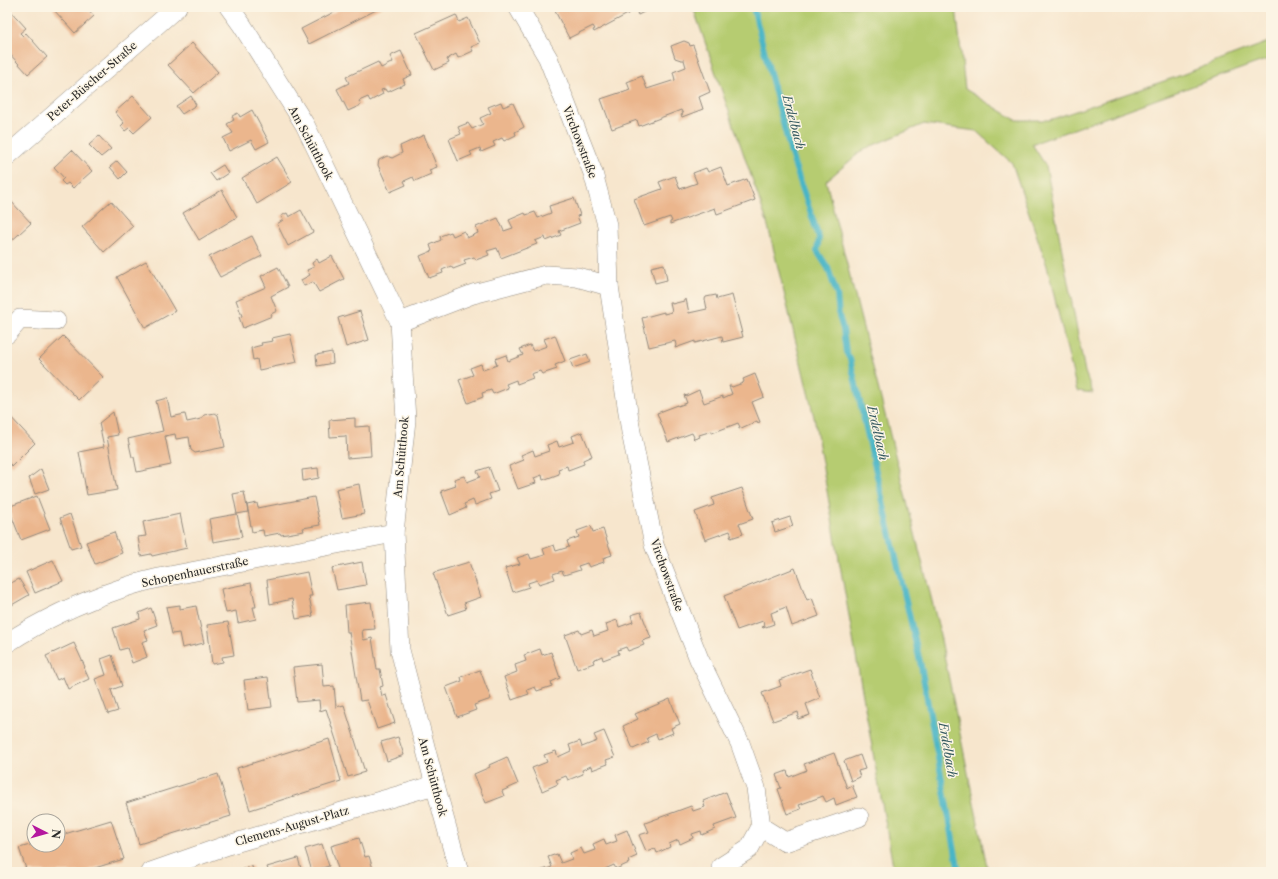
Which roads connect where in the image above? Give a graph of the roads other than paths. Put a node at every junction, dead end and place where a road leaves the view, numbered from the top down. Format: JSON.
{"nodes":[{"id":1,"x":177,"y":7,"type":"edge"},
{"id":2,"x":229,"y":7,"type":"edge"},
{"id":3,"x":518,"y":7,"type":"edge"},
{"id":4,"x":7,"y":156,"type":"edge"},
{"id":5,"x":609,"y":286,"type":"junction"},
{"id":6,"x":56,"y":322,"type":"dead end"},
{"id":7,"x":400,"y":322,"type":"junction"},
{"id":8,"x":7,"y":334,"type":"edge"},
{"id":9,"x":394,"y":533,"type":"junction"},
{"id":10,"x":7,"y":643,"type":"edge"},
{"id":11,"x":435,"y":785,"type":"junction"},
{"id":12,"x":859,"y":817,"type":"dead end"},
{"id":13,"x":761,"y":827,"type":"junction"},
{"id":14,"x":717,"y":870,"type":"edge"},
{"id":15,"x":151,"y":872,"type":"edge"},
{"id":16,"x":460,"y":872,"type":"edge"}],
"edges":[{"from":1,"to":4,"type":"street","name":"Peter-Büscher-Straße"},
{"from":2,"to":7,"type":"street","name":"Am Schütthook"},
{"from":3,"to":5,"type":"street","name":"Virchowstraße"},
{"from":5,"to":7,"type":"street"},
{"from":5,"to":13,"type":"street","name":"Virchowstraße"},
{"from":6,"to":8,"type":"street"},
{"from":7,"to":9,"type":"street","name":"Am Schütthook"},
{"from":9,"to":10,"type":"street","name":"Schopenhauerstraße"},
{"from":9,"to":11,"type":"street","name":"Am Schütthook"},
{"from":11,"to":15,"type":"street","name":"Clemens-August-Platz"},
{"from":11,"to":16,"type":"street","name":"Am Schütthook"},
{"from":12,"to":13,"type":"street"},
{"from":13,"to":14,"type":"street"}]}
